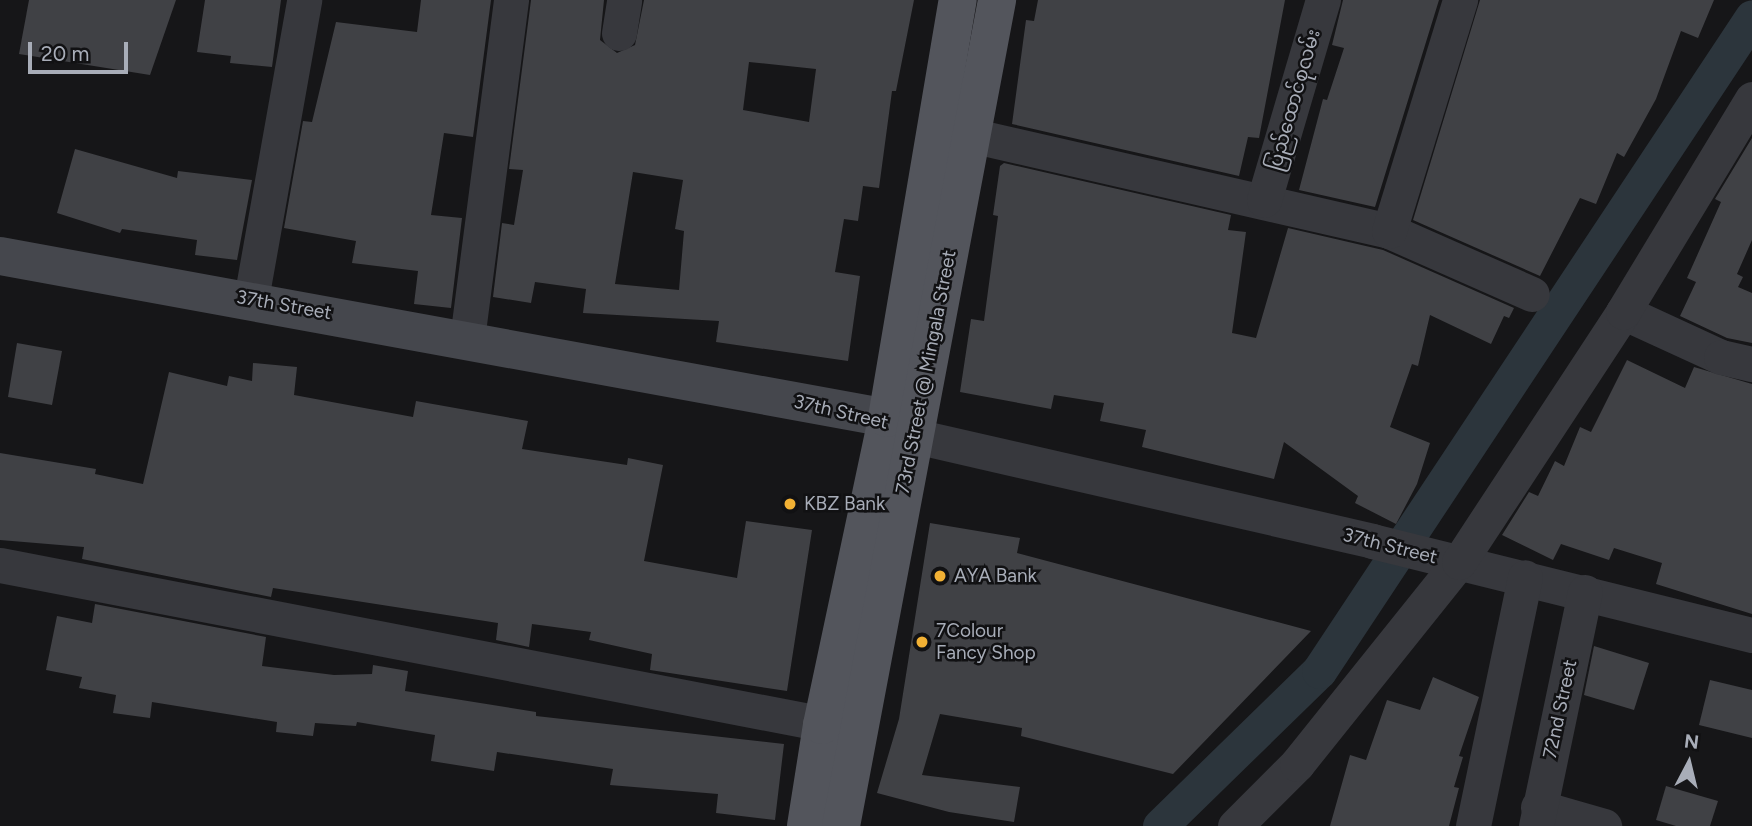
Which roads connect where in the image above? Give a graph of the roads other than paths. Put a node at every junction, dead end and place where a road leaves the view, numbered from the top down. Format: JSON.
{"nodes":[{"id":1,"x":304,"y":0,"type":"edge"},
{"id":2,"x":511,"y":0,"type":"edge"},
{"id":3,"x":958,"y":0,"type":"edge"},
{"id":4,"x":997,"y":0,"type":"edge"},
{"id":5,"x":1323,"y":0,"type":"edge"},
{"id":6,"x":1461,"y":0,"type":"edge"},
{"id":7,"x":1752,"y":99,"type":"edge"},
{"id":8,"x":934,"y":127,"type":"junction"},
{"id":9,"x":971,"y":134,"type":"junction"},
{"id":10,"x":1264,"y":200,"type":"junction"},
{"id":11,"x":1389,"y":231,"type":"junction"},
{"id":12,"x":0,"y":256,"type":"edge"},
{"id":13,"x":1532,"y":294,"type":"dead end"},
{"id":14,"x":251,"y":299,"type":"junction"},
{"id":15,"x":1623,"y":312,"type":"junction"},
{"id":16,"x":467,"y":339,"type":"junction"},
{"id":17,"x":1752,"y":364,"type":"edge"},
{"id":18,"x":901,"y":427,"type":"junction"},
{"id":19,"x":1448,"y":560,"type":"junction"},
{"id":20,"x":0,"y":565,"type":"edge"},
{"id":21,"x":1525,"y":577,"type":"junction"},
{"id":22,"x":1585,"y":592,"type":"junction"},
{"id":23,"x":1752,"y":635,"type":"edge"},
{"id":24,"x":840,"y":728,"type":"junction"},
{"id":25,"x":1537,"y":816,"type":"edge"},
{"id":26,"x":806,"y":826,"type":"edge"},
{"id":27,"x":841,"y":826,"type":"edge"},
{"id":28,"x":1235,"y":826,"type":"edge"},
{"id":29,"x":1473,"y":826,"type":"edge"},
{"id":30,"x":1604,"y":826,"type":"edge"}],
"edges":[{"from":1,"to":14,"type":"street"},
{"from":2,"to":16,"type":"street"},
{"from":3,"to":8,"type":"main road","name":"73rd Street @ Mingala Street"},
{"from":4,"to":9,"type":"main road","name":"73rd Street @ Mingala Street"},
{"from":5,"to":10,"type":"street","name":"ပြည်ထောင်စုလမ်း"},
{"from":6,"to":11,"type":"street"},
{"from":7,"to":15,"type":"street"},
{"from":8,"to":9,"type":"street"},
{"from":8,"to":18,"type":"main road","name":"73rd Street @ Mingala Street"},
{"from":9,"to":10,"type":"street"},
{"from":9,"to":18,"type":"main road","name":"73rd Street @ Mingala Street"},
{"from":10,"to":11,"type":"street"},
{"from":11,"to":13,"type":"street"},
{"from":12,"to":14,"type":"street","name":"37th Street"},
{"from":14,"to":16,"type":"street","name":"37th Street"},
{"from":15,"to":17,"type":"street"},
{"from":15,"to":19,"type":"street"},
{"from":16,"to":18,"type":"street","name":"37th Street"},
{"from":18,"to":19,"type":"street","name":"37th Street"},
{"from":18,"to":24,"type":"main road","name":"73rd Street @ Mingala Street"},
{"from":19,"to":21,"type":"street","name":"37th Street"},
{"from":19,"to":28,"type":"street"},
{"from":20,"to":24,"type":"street"},
{"from":21,"to":22,"type":"street","name":"37th Street"},
{"from":21,"to":29,"type":"street"},
{"from":22,"to":23,"type":"street","name":"37th Street"},
{"from":22,"to":25,"type":"street","name":"72nd Street"},
{"from":24,"to":26,"type":"main road","name":"73rd Street @ Mingala Street"},
{"from":24,"to":27,"type":"main road","name":"73rd Street @ Mingala Street"},
{"from":25,"to":30,"type":"street"}]}
